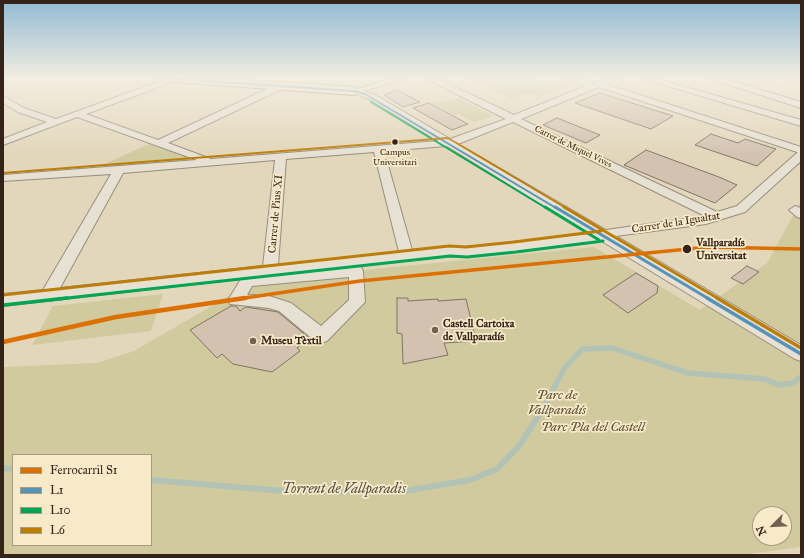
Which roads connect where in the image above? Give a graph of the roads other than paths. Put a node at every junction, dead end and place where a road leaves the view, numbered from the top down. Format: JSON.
{"nodes":[{"id":1,"x":11,"y":104,"type":"edge"},
{"id":2,"x":105,"y":104,"type":"edge"},
{"id":3,"x":239,"y":104,"type":"edge"},
{"id":4,"x":384,"y":104,"type":"edge"},
{"id":5,"x":484,"y":104,"type":"edge"},
{"id":6,"x":549,"y":104,"type":"edge"},
{"id":7,"x":656,"y":104,"type":"edge"},
{"id":8,"x":735,"y":104,"type":"edge"},
{"id":9,"x":77,"y":114,"type":"junction"},
{"id":10,"x":514,"y":118,"type":"junction"},
{"id":11,"x":55,"y":122,"type":"junction"},
{"id":12,"x":801,"y":123,"type":"edge"},
{"id":13,"x":3,"y":142,"type":"edge"},
{"id":14,"x":160,"y":143,"type":"junction"},
{"id":15,"x":447,"y":143,"type":"junction"},
{"id":16,"x":378,"y":149,"type":"junction"},
{"id":17,"x":801,"y":150,"type":"edge"},
{"id":18,"x":801,"y":155,"type":"edge"},
{"id":19,"x":281,"y":156,"type":"junction"},
{"id":20,"x":211,"y":162,"type":"junction"},
{"id":21,"x":119,"y":170,"type":"junction"},
{"id":22,"x":3,"y":178,"type":"edge"},
{"id":23,"x":717,"y":217,"type":"junction"},
{"id":24,"x":602,"y":236,"type":"junction"},
{"id":25,"x":407,"y":256,"type":"junction"},
{"id":26,"x":270,"y":271,"type":"junction"},
{"id":27,"x":48,"y":295,"type":"junction"},
{"id":28,"x":3,"y":300,"type":"edge"},
{"id":29,"x":321,"y":336,"type":"joint"},
{"id":30,"x":801,"y":354,"type":"edge"}],
"edges":[{"from":1,"to":11,"type":"street"},
{"from":2,"to":9,"type":"street"},
{"from":3,"to":14,"type":"street"},
{"from":4,"to":15,"type":"street"},
{"from":5,"to":10,"type":"street","name":"Carrer de Miquel Vives"},
{"from":6,"to":10,"type":"street"},
{"from":7,"to":17,"type":"street"},
{"from":8,"to":12,"type":"street"},
{"from":9,"to":11,"type":"street"},
{"from":9,"to":14,"type":"street"},
{"from":10,"to":15,"type":"street"},
{"from":10,"to":23,"type":"street","name":"Carrer de Miquel Vives"},
{"from":11,"to":13,"type":"street"},
{"from":14,"to":20,"type":"street"},
{"from":15,"to":16,"type":"street"},
{"from":15,"to":24,"type":"street"},
{"from":16,"to":19,"type":"street"},
{"from":16,"to":25,"type":"street"},
{"from":18,"to":23,"type":"street","name":"Carrer de la Igualtat"},
{"from":19,"to":20,"type":"street"},
{"from":19,"to":26,"type":"street","name":"Carrer de Pius XI"},
{"from":20,"to":21,"type":"street"},
{"from":21,"to":22,"type":"street"},
{"from":21,"to":27,"type":"street"},
{"from":23,"to":24,"type":"street","name":"Carrer de la Igualtat"},
{"from":24,"to":25,"type":"street","name":"Carrer de la Igualtat"},
{"from":24,"to":30,"type":"street"},
{"from":25,"to":26,"type":"street","name":"Carrer de la Igualtat"},
{"from":26,"to":27,"type":"street","name":"Carrer de la Igualtat"},
{"from":27,"to":28,"type":"street","name":"Carrer de la Igualtat"},
{"from":29,"to":29,"type":"street"}]}
